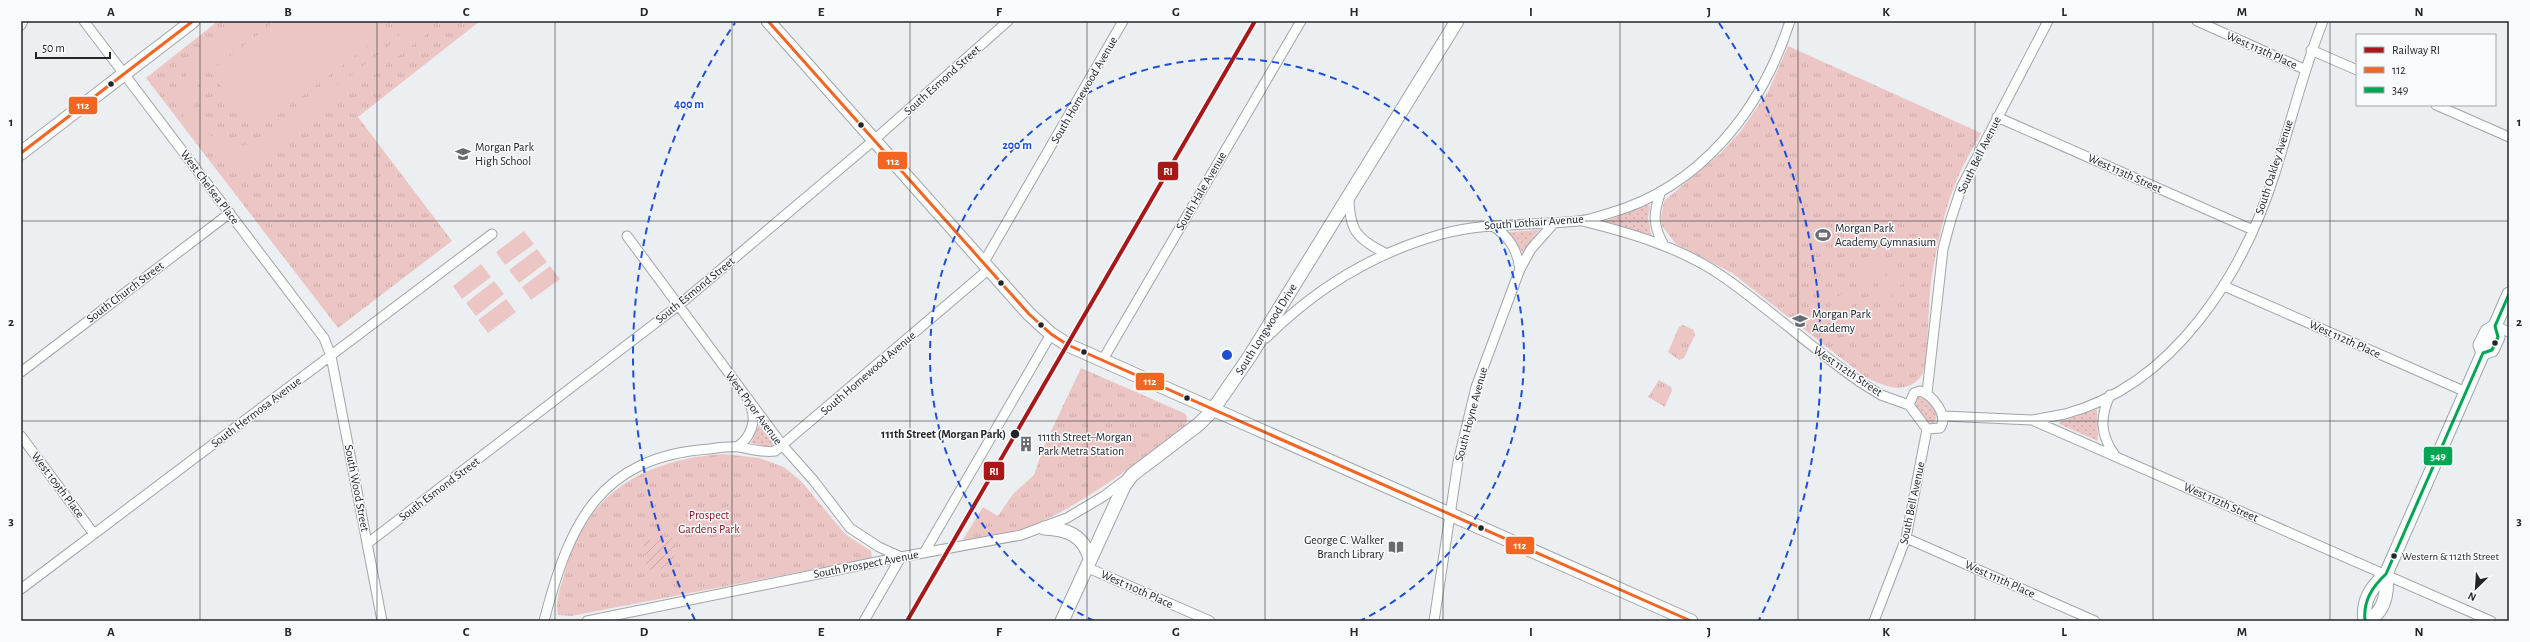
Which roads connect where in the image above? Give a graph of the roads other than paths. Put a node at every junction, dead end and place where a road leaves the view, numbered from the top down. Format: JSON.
{"nodes":[{"id":1,"x":23,"y":21,"type":"edge"},
{"id":2,"x":84,"y":21,"type":"edge"},
{"id":3,"x":193,"y":21,"type":"edge"},
{"id":4,"x":768,"y":21,"type":"edge"},
{"id":5,"x":1008,"y":21,"type":"edge"},
{"id":6,"x":1123,"y":21,"type":"edge"},
{"id":7,"x":1300,"y":21,"type":"edge"},
{"id":8,"x":1457,"y":21,"type":"edge"},
{"id":9,"x":1790,"y":21,"type":"edge"},
{"id":10,"x":2048,"y":21,"type":"edge"},
{"id":11,"x":2198,"y":21,"type":"edge"},
{"id":12,"x":2323,"y":21,"type":"edge"},
{"id":13,"x":21,"y":25,"type":"edge"},
{"id":14,"x":2311,"y":50,"type":"junction"},
{"id":15,"x":2304,"y":69,"type":"junction"},
{"id":16,"x":2356,"y":70,"type":"edge"},
{"id":17,"x":125,"y":74,"type":"junction"},
{"id":18,"x":2438,"y":106,"type":"edge"},
{"id":19,"x":1997,"y":117,"type":"junction"},
{"id":20,"x":2509,"y":137,"type":"edge"},
{"id":21,"x":874,"y":140,"type":"junction"},
{"id":22,"x":21,"y":153,"type":"edge"},
{"id":23,"x":1660,"y":194,"type":"junction"},
{"id":24,"x":1349,"y":195,"type":"junction"},
{"id":25,"x":230,"y":212,"type":"junction"},
{"id":26,"x":1580,"y":221,"type":"junction"},
{"id":27,"x":1554,"y":223,"type":"junction"},
{"id":28,"x":1491,"y":225,"type":"junction"},
{"id":29,"x":2253,"y":230,"type":"junction"},
{"id":30,"x":492,"y":234,"type":"dead end"},
{"id":31,"x":627,"y":236,"type":"dead end"},
{"id":32,"x":1664,"y":245,"type":"junction"},
{"id":33,"x":1385,"y":253,"type":"junction"},
{"id":34,"x":987,"y":266,"type":"junction"},
{"id":35,"x":1520,"y":270,"type":"junction"},
{"id":36,"x":2224,"y":286,"type":"junction"},
{"id":37,"x":2509,"y":294,"type":"edge"},
{"id":38,"x":678,"y":306,"type":"junction"},
{"id":39,"x":2495,"y":326,"type":"junction"},
{"id":40,"x":2509,"y":332,"type":"edge"},
{"id":41,"x":1051,"y":334,"type":"junction"},
{"id":42,"x":331,"y":356,"type":"junction"},
{"id":43,"x":1248,"y":358,"type":"junction"},
{"id":44,"x":1102,"y":361,"type":"junction"},
{"id":45,"x":21,"y":372,"type":"edge"},
{"id":46,"x":2466,"y":392,"type":"junction"},
{"id":47,"x":1927,"y":393,"type":"junction"},
{"id":48,"x":2110,"y":395,"type":"junction"},
{"id":49,"x":748,"y":400,"type":"junction"},
{"id":50,"x":1909,"y":404,"type":"junction"},
{"id":51,"x":1212,"y":411,"type":"junction"},
{"id":52,"x":1944,"y":416,"type":"junction"},
{"id":53,"x":2032,"y":420,"type":"junction"},
{"id":54,"x":1927,"y":429,"type":"junction"},
{"id":55,"x":21,"y":436,"type":"edge"},
{"id":56,"x":783,"y":446,"type":"junction"},
{"id":57,"x":737,"y":447,"type":"junction"},
{"id":58,"x":2115,"y":455,"type":"junction"},
{"id":59,"x":1132,"y":475,"type":"junction"},
{"id":60,"x":1451,"y":516,"type":"junction"},
{"id":61,"x":1044,"y":528,"type":"junction"},
{"id":62,"x":94,"y":534,"type":"junction"},
{"id":63,"x":1906,"y":538,"type":"junction"},
{"id":64,"x":368,"y":543,"type":"junction"},
{"id":65,"x":924,"y":553,"type":"junction"},
{"id":66,"x":901,"y":557,"type":"junction"},
{"id":67,"x":1088,"y":563,"type":"junction"},
{"id":68,"x":2386,"y":574,"type":"junction"},
{"id":69,"x":21,"y":589,"type":"edge"},
{"id":70,"x":382,"y":621,"type":"edge"},
{"id":71,"x":544,"y":621,"type":"edge"},
{"id":72,"x":587,"y":621,"type":"edge"},
{"id":73,"x":864,"y":621,"type":"edge"},
{"id":74,"x":1062,"y":621,"type":"edge"},
{"id":75,"x":1210,"y":621,"type":"edge"},
{"id":76,"x":1434,"y":621,"type":"edge"},
{"id":77,"x":1691,"y":621,"type":"edge"},
{"id":78,"x":1874,"y":621,"type":"edge"},
{"id":79,"x":2095,"y":621,"type":"edge"},
{"id":80,"x":2365,"y":621,"type":"edge"},
{"id":81,"x":2368,"y":621,"type":"edge"},
{"id":82,"x":2491,"y":621,"type":"edge"}],
"edges":[{"from":1,"to":13,"type":"street"},
{"from":2,"to":17,"type":"street","name":"West Chelsea Place"},
{"from":3,"to":17,"type":"main road"},
{"from":4,"to":21,"type":"main road"},
{"from":5,"to":21,"type":"street","name":"South Esmond Street"},
{"from":6,"to":34,"type":"street","name":"South Homewood Avenue"},
{"from":7,"to":44,"type":"street","name":"South Hale Avenue"},
{"from":8,"to":24,"type":"main road","name":"South Longwood Drive"},
{"from":9,"to":23,"type":"street","name":"South Lothair Avenue"},
{"from":10,"to":19,"type":"street","name":"South Bell Avenue"},
{"from":11,"to":15,"type":"street","name":"West 113th Place"},
{"from":12,"to":14,"type":"street","name":"South Oakley Avenue"},
{"from":14,"to":15,"type":"street","name":"South Oakley Avenue"},
{"from":14,"to":16,"type":"street","name":"West 113th Place"},
{"from":15,"to":29,"type":"street","name":"South Oakley Avenue"},
{"from":17,"to":22,"type":"main road"},
{"from":17,"to":25,"type":"street","name":"West Chelsea Place"},
{"from":18,"to":20,"type":"street"},
{"from":19,"to":29,"type":"street","name":"West 113th Street"},
{"from":19,"to":47,"type":"street","name":"South Bell Avenue"},
{"from":21,"to":34,"type":"main road"},
{"from":21,"to":38,"type":"street","name":"South Esmond Street"},
{"from":23,"to":26,"type":"street","name":"South Lothair Avenue"},
{"from":23,"to":32,"type":"street"},
{"from":24,"to":33,"type":"street"},
{"from":24,"to":43,"type":"main road","name":"South Longwood Drive"},
{"from":25,"to":42,"type":"street","name":"West Chelsea Place"},
{"from":25,"to":45,"type":"street","name":"South Church Street"},
{"from":26,"to":27,"type":"street","name":"South Lothair Avenue"},
{"from":26,"to":32,"type":"street","name":"West 112th Street"},
{"from":27,"to":28,"type":"street","name":"South Lothair Avenue"},
{"from":27,"to":35,"type":"street","name":"South Hoyne Avenue"},
{"from":28,"to":33,"type":"street","name":"South Lothair Avenue"},
{"from":28,"to":35,"type":"street"},
{"from":29,"to":36,"type":"street","name":"South Oakley Avenue"},
{"from":30,"to":42,"type":"street","name":"South Hermosa Avenue"},
{"from":31,"to":38,"type":"street","name":"West Pryor Avenue"},
{"from":32,"to":50,"type":"street","name":"West 112th Street"},
{"from":33,"to":43,"type":"street","name":"South Lothair Avenue"},
{"from":34,"to":41,"type":"main road"},
{"from":34,"to":56,"type":"street","name":"South Homewood Avenue"},
{"from":35,"to":60,"type":"street","name":"South Hoyne Avenue"},
{"from":36,"to":46,"type":"street","name":"West 112th Place"},
{"from":36,"to":48,"type":"street","name":"South Oakley Avenue"},
{"from":37,"to":39,"type":"main road"},
{"from":38,"to":49,"type":"street","name":"West Pryor Avenue"},
{"from":38,"to":64,"type":"street","name":"South Esmond Street"},
{"from":39,"to":40,"type":"street"},
{"from":39,"to":46,"type":"main road"},
{"from":41,"to":44,"type":"main road"},
{"from":41,"to":65,"type":"street"},
{"from":42,"to":62,"type":"street","name":"South Hermosa Avenue"},
{"from":42,"to":64,"type":"street","name":"South Wood Street"},
{"from":43,"to":51,"type":"main road","name":"South Longwood Drive"},
{"from":44,"to":51,"type":"main road"},
{"from":46,"to":68,"type":"main road"},
{"from":47,"to":50,"type":"street"},
{"from":47,"to":52,"type":"street"},
{"from":48,"to":53,"type":"street","name":"South Oakley Avenue"},
{"from":48,"to":58,"type":"street"},
{"from":49,"to":56,"type":"street","name":"West Pryor Avenue"},
{"from":49,"to":57,"type":"street"},
{"from":50,"to":54,"type":"street"},
{"from":51,"to":59,"type":"main road","name":"South Longwood Drive"},
{"from":51,"to":60,"type":"main road"},
{"from":52,"to":53,"type":"street","name":"West 112th Street"},
{"from":52,"to":54,"type":"street"},
{"from":53,"to":58,"type":"street","name":"West 112th Street"},
{"from":54,"to":63,"type":"street","name":"South Bell Avenue"},
{"from":55,"to":62,"type":"street","name":"West 109th Place"},
{"from":56,"to":57,"type":"street","name":"South Homewood Avenue"},
{"from":56,"to":66,"type":"street","name":"West Pryor Avenue"},
{"from":57,"to":71,"type":"street","name":"South Homewood Avenue"},
{"from":58,"to":68,"type":"street","name":"West 112th Street"},
{"from":59,"to":61,"type":"street","name":"South Prospect Avenue"},
{"from":59,"to":67,"type":"main road","name":"South Longwood Drive"},
{"from":60,"to":76,"type":"street","name":"South Hoyne Avenue"},
{"from":60,"to":77,"type":"main road"},
{"from":61,"to":65,"type":"street","name":"South Prospect Avenue"},
{"from":61,"to":67,"type":"main road"},
{"from":62,"to":69,"type":"street","name":"South Hermosa Avenue"},
{"from":63,"to":78,"type":"street","name":"South Bell Avenue"},
{"from":63,"to":79,"type":"street","name":"West 111th Place"},
{"from":64,"to":70,"type":"street","name":"South Wood Street"},
{"from":65,"to":66,"type":"street","name":"South Prospect Avenue"},
{"from":66,"to":72,"type":"street","name":"South Prospect Avenue"},
{"from":66,"to":73,"type":"street"},
{"from":67,"to":74,"type":"main road","name":"South Longwood Drive"},
{"from":67,"to":75,"type":"street","name":"West 110th Place"},
{"from":68,"to":80,"type":"main road"},
{"from":68,"to":81,"type":"main road"},
{"from":68,"to":82,"type":"street","name":"West 112th Street"}]}
